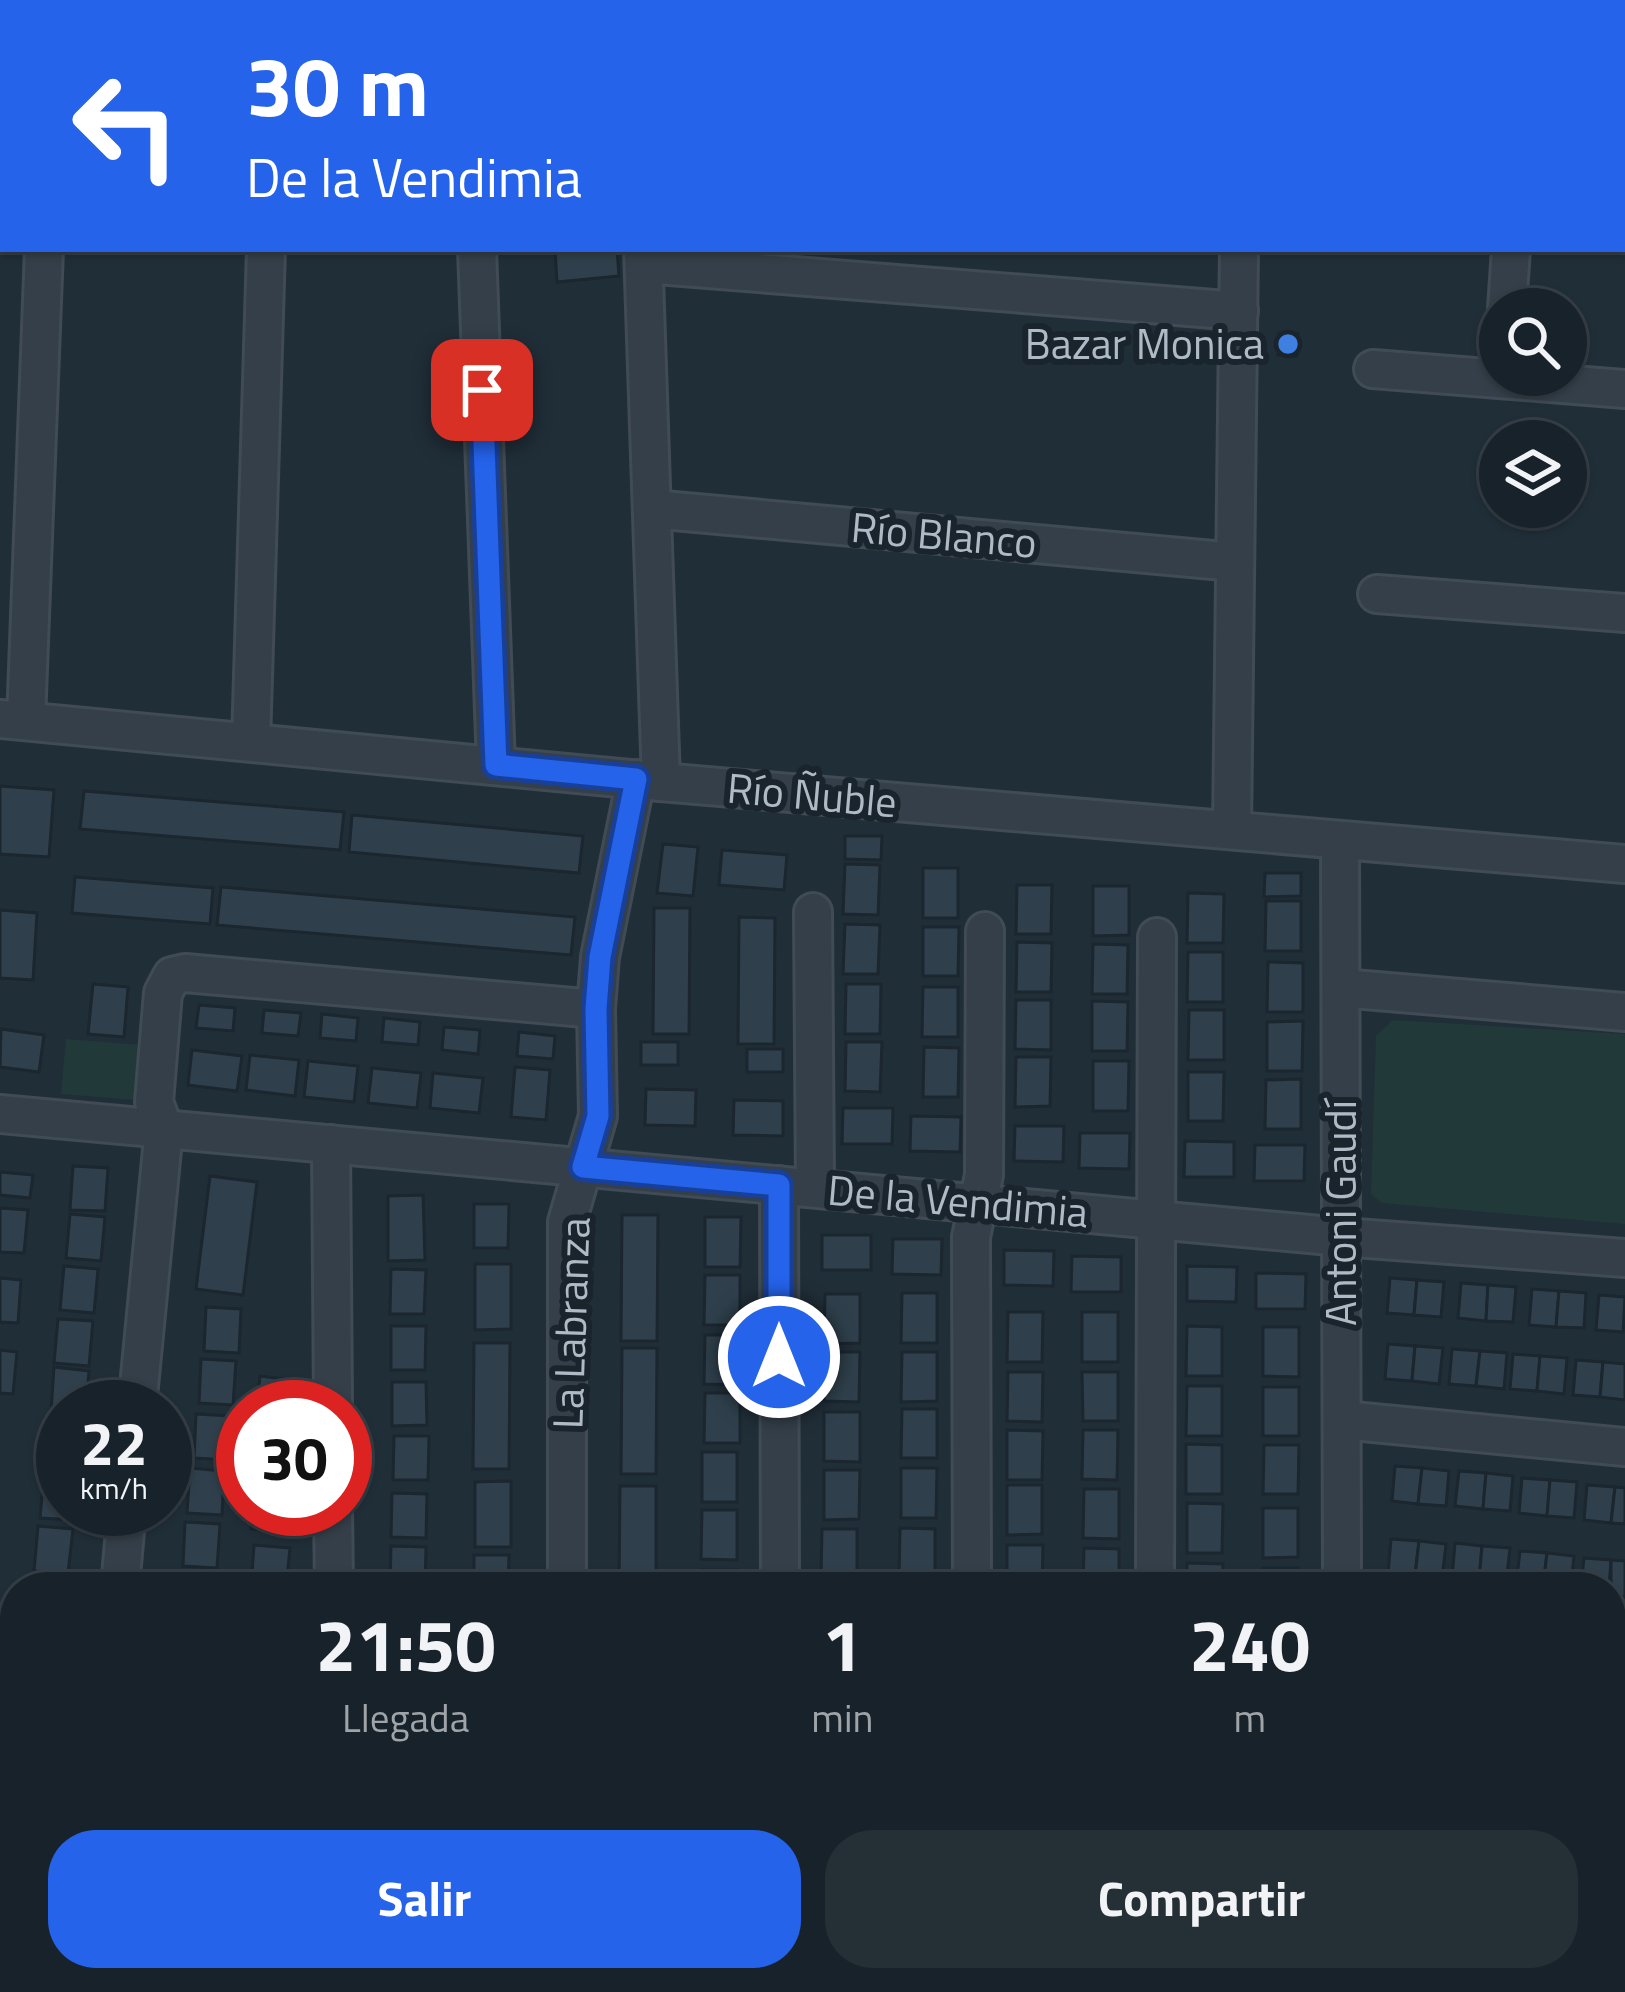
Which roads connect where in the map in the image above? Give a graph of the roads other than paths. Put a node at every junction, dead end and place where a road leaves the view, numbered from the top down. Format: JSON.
{"nodes":[{"id":1,"x":44,"y":252,"type":"edge"},
{"id":2,"x":266,"y":252,"type":"edge"},
{"id":3,"x":477,"y":252,"type":"edge"},
{"id":4,"x":1239,"y":252,"type":"edge"},
{"id":5,"x":1511,"y":252,"type":"edge"},
{"id":6,"x":644,"y":256,"type":"edge"},
{"id":7,"x":1508,"y":288,"type":"edge"},
{"id":8,"x":1239,"y":311,"type":"junction"},
{"id":9,"x":1372,"y":369,"type":"dead end"},
{"id":10,"x":1479,"y":376,"type":"edge"},
{"id":11,"x":1587,"y":385,"type":"edge"},
{"id":12,"x":1625,"y":389,"type":"edge"},
{"id":13,"x":652,"y":509,"type":"junction"},
{"id":14,"x":1235,"y":562,"type":"junction"},
{"id":15,"x":1377,"y":593,"type":"dead end"},
{"id":16,"x":1625,"y":613,"type":"edge"},
{"id":17,"x":13,"y":720,"type":"edge"},
{"id":18,"x":251,"y":742,"type":"junction"},
{"id":19,"x":496,"y":765,"type":"junction"},
{"id":20,"x":648,"y":780,"type":"junction"},
{"id":21,"x":1232,"y":830,"type":"junction"},
{"id":22,"x":1340,"y":840,"type":"junction"},
{"id":23,"x":1625,"y":864,"type":"edge"},
{"id":24,"x":813,"y":912,"type":"dead end"},
{"id":25,"x":985,"y":931,"type":"dead end"},
{"id":26,"x":1157,"y":937,"type":"dead end"},
{"id":27,"x":1341,"y":988,"type":"junction"},
{"id":28,"x":596,"y":1009,"type":"junction"},
{"id":29,"x":1625,"y":1012,"type":"edge"},
{"id":30,"x":0,"y":1114,"type":"edge"},
{"id":31,"x":164,"y":1129,"type":"junction"},
{"id":32,"x":331,"y":1144,"type":"junction"},
{"id":33,"x":583,"y":1167,"type":"junction"},
{"id":34,"x":797,"y":1186,"type":"junction"},
{"id":35,"x":978,"y":1203,"type":"junction"},
{"id":36,"x":1155,"y":1219,"type":"junction"},
{"id":37,"x":1342,"y":1237,"type":"junction"},
{"id":38,"x":1625,"y":1258,"type":"edge"},
{"id":39,"x":140,"y":1380,"type":"edge"},
{"id":40,"x":333,"y":1380,"type":"edge"},
{"id":41,"x":1342,"y":1420,"type":"junction"},
{"id":42,"x":1625,"y":1447,"type":"edge"},
{"id":43,"x":125,"y":1536,"type":"edge"},
{"id":44,"x":333,"y":1536,"type":"edge"},
{"id":45,"x":122,"y":1572,"type":"edge"},
{"id":46,"x":334,"y":1572,"type":"edge"},
{"id":47,"x":567,"y":1572,"type":"edge"},
{"id":48,"x":781,"y":1572,"type":"edge"},
{"id":49,"x":972,"y":1572,"type":"edge"},
{"id":50,"x":1155,"y":1572,"type":"edge"},
{"id":51,"x":1342,"y":1572,"type":"edge"}],
"edges":[{"from":1,"to":17,"type":"street"},
{"from":2,"to":18,"type":"street"},
{"from":3,"to":19,"type":"street"},
{"from":4,"to":8,"type":"street"},
{"from":5,"to":7,"type":"street"},
{"from":6,"to":8,"type":"street"},
{"from":6,"to":13,"type":"street","name":"La Labranza"},
{"from":8,"to":14,"type":"street"},
{"from":9,"to":10,"type":"street"},
{"from":11,"to":12,"type":"street"},
{"from":13,"to":14,"type":"street","name":"Río Blanco"},
{"from":13,"to":20,"type":"street","name":"La Labranza"},
{"from":14,"to":21,"type":"street"},
{"from":15,"to":16,"type":"street"},
{"from":17,"to":18,"type":"street","name":"Río Ñuble"},
{"from":18,"to":19,"type":"street","name":"Río Ñuble"},
{"from":19,"to":20,"type":"street","name":"Río Ñuble"},
{"from":20,"to":21,"type":"street","name":"Río Ñuble"},
{"from":20,"to":28,"type":"street","name":"La Labranza"},
{"from":21,"to":22,"type":"street","name":"Río Ñuble"},
{"from":22,"to":23,"type":"street","name":"Río Ñuble"},
{"from":22,"to":27,"type":"street","name":"Antoni Gaudí"},
{"from":24,"to":34,"type":"street"},
{"from":25,"to":35,"type":"street"},
{"from":26,"to":36,"type":"street"},
{"from":27,"to":29,"type":"street"},
{"from":27,"to":37,"type":"street","name":"Antoni Gaudí"},
{"from":28,"to":31,"type":"street"},
{"from":28,"to":33,"type":"street","name":"La Labranza"},
{"from":30,"to":31,"type":"street","name":"De la Vendimia"},
{"from":31,"to":32,"type":"street","name":"De la Vendimia"},
{"from":31,"to":39,"type":"street"},
{"from":32,"to":33,"type":"street","name":"De la Vendimia"},
{"from":32,"to":40,"type":"street"},
{"from":33,"to":34,"type":"street","name":"De la Vendimia"},
{"from":33,"to":47,"type":"street","name":"La Labranza"},
{"from":34,"to":35,"type":"street","name":"De la Vendimia"},
{"from":34,"to":48,"type":"street"},
{"from":35,"to":36,"type":"street","name":"De la Vendimia"},
{"from":35,"to":49,"type":"street"},
{"from":36,"to":37,"type":"street","name":"De la Vendimia"},
{"from":36,"to":50,"type":"street"},
{"from":37,"to":38,"type":"street","name":"De la Vendimia"},
{"from":37,"to":41,"type":"street","name":"Antoni Gaudí"},
{"from":41,"to":42,"type":"street"},
{"from":41,"to":51,"type":"street","name":"Antoni Gaudí"},
{"from":43,"to":45,"type":"street"},
{"from":44,"to":46,"type":"street"}]}
